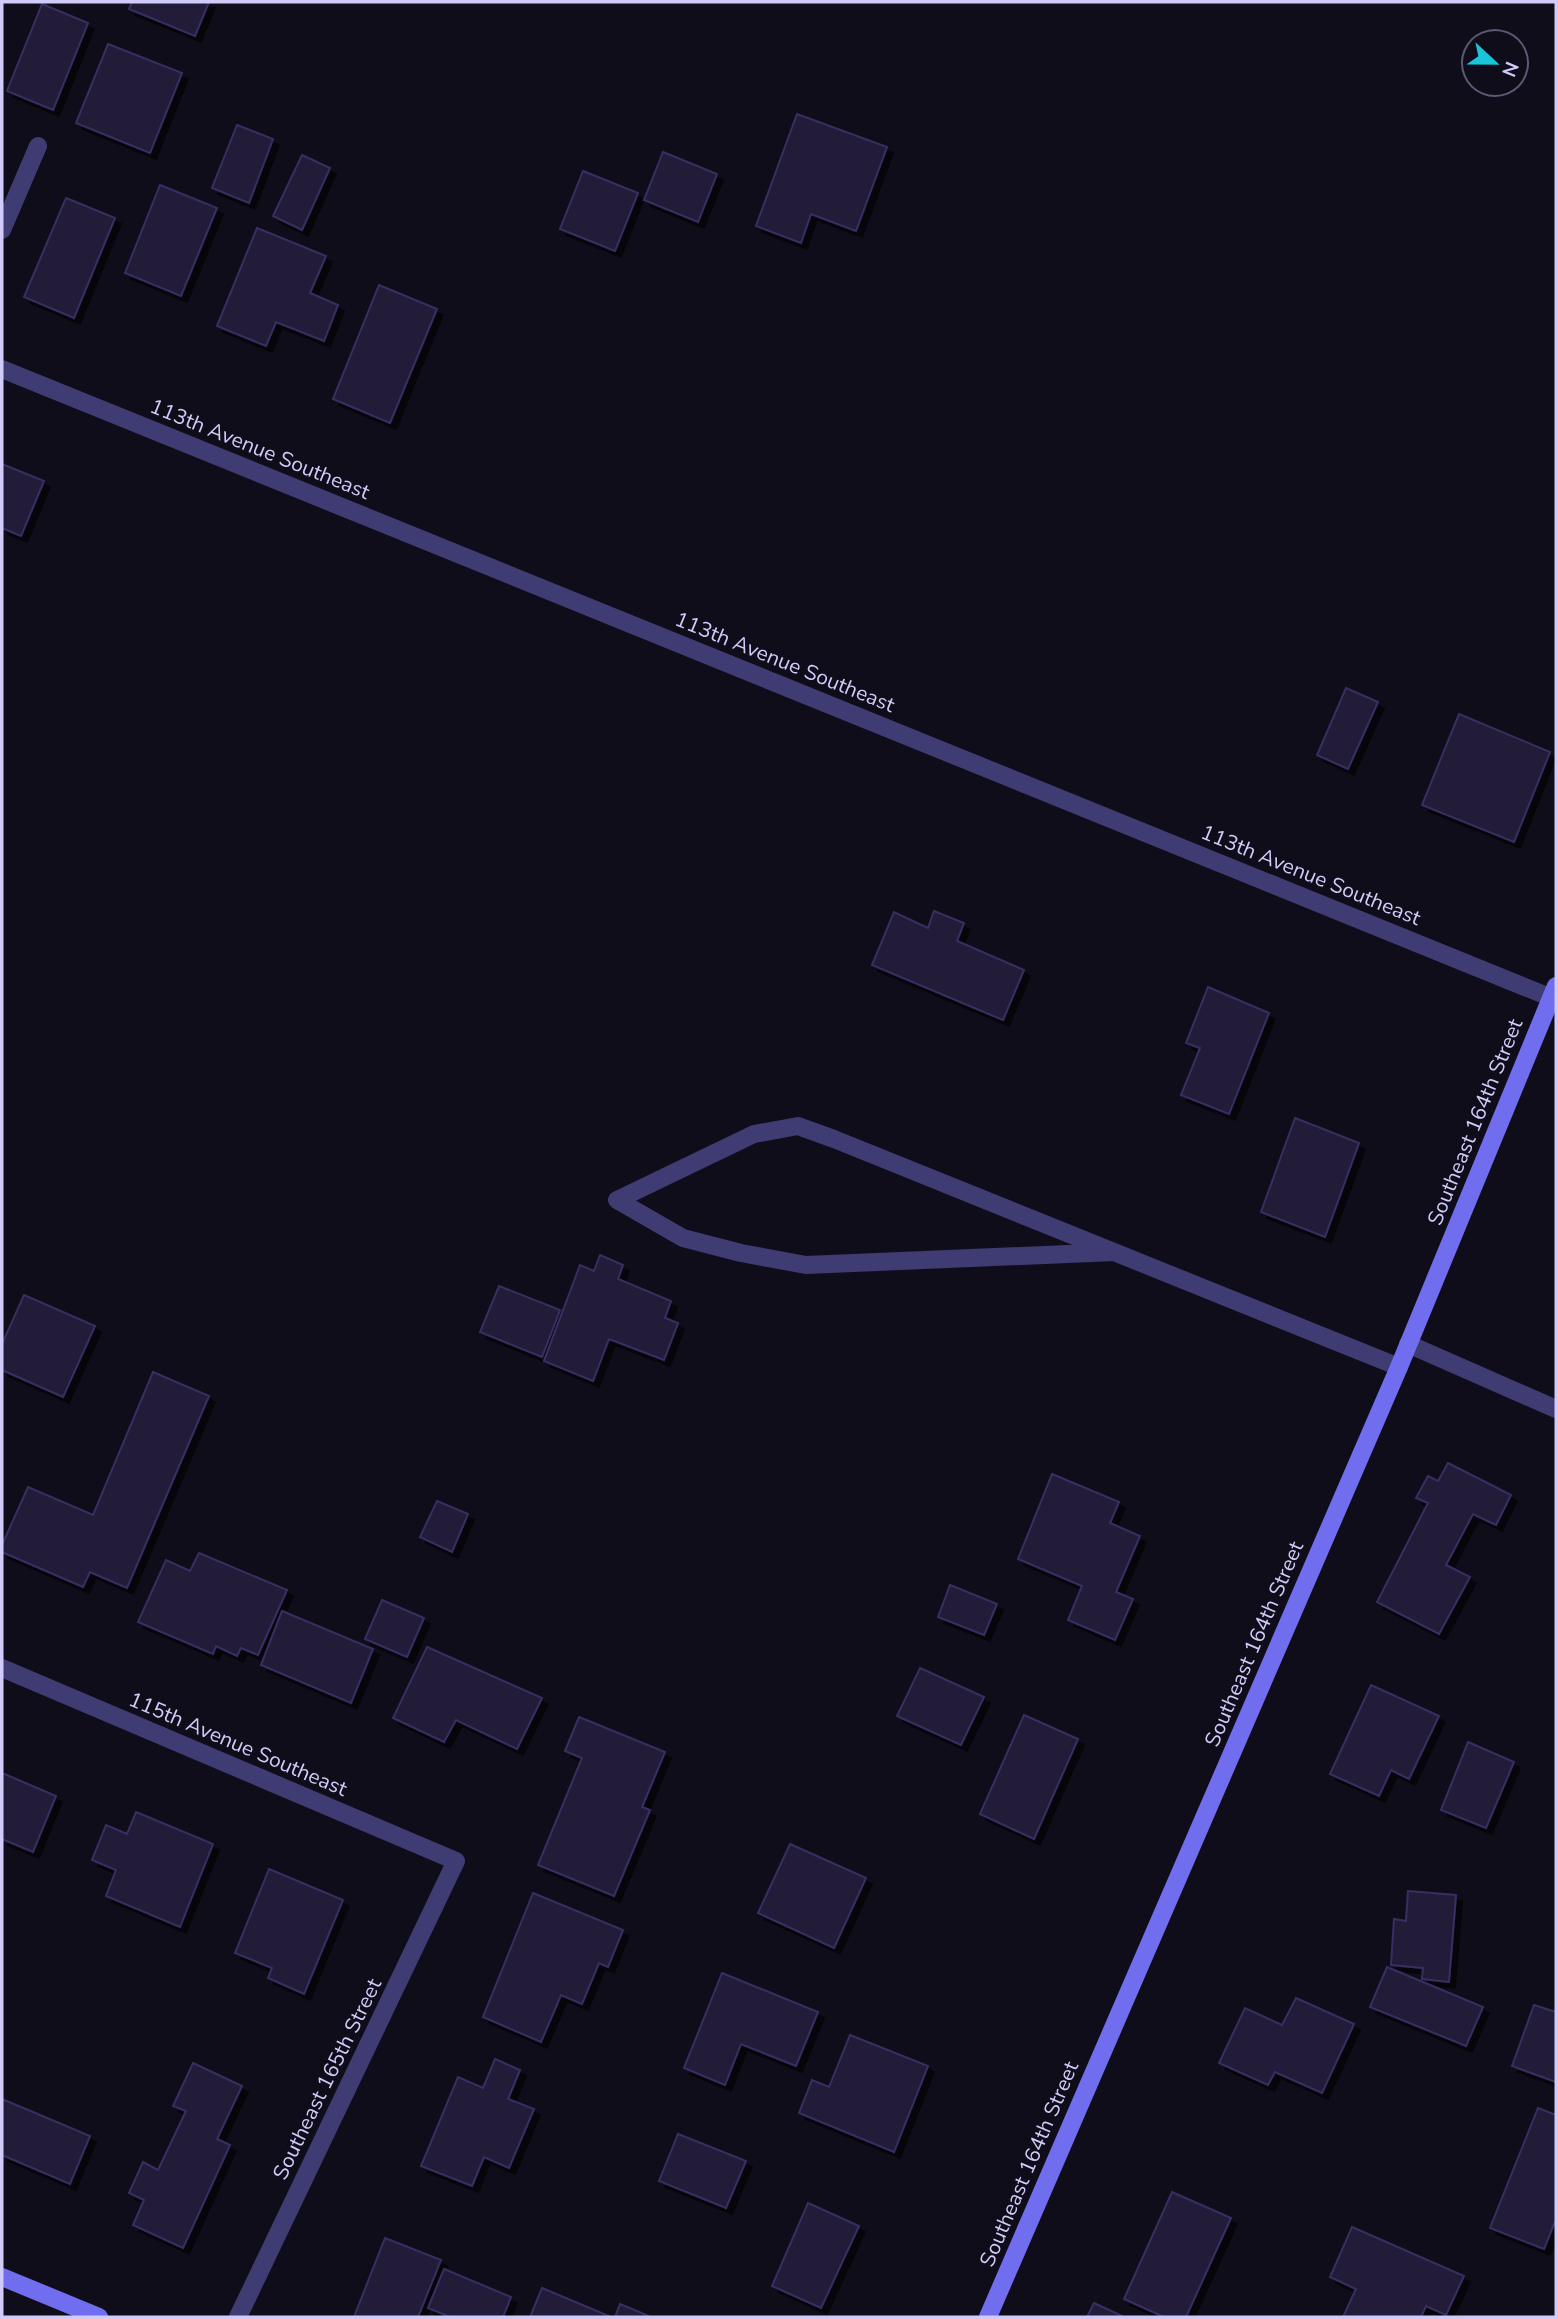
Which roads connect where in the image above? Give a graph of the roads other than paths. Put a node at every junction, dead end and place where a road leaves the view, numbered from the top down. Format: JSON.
{"nodes":[{"id":1,"x":38,"y":146,"type":"dead end"},
{"id":2,"x":2,"y":230,"type":"edge"},
{"id":3,"x":2,"y":369,"type":"edge"},
{"id":4,"x":1554,"y":992,"type":"edge"},
{"id":5,"x":1114,"y":1252,"type":"junction"},
{"id":6,"x":1408,"y":1344,"type":"junction"},
{"id":7,"x":1399,"y":1367,"type":"junction"},
{"id":8,"x":1556,"y":1409,"type":"edge"},
{"id":9,"x":2,"y":1668,"type":"edge"},
{"id":10,"x":456,"y":1861,"type":"joint"},
{"id":11,"x":2,"y":2277,"type":"edge"},
{"id":12,"x":99,"y":2317,"type":"edge"},
{"id":13,"x":238,"y":2317,"type":"edge"},
{"id":14,"x":988,"y":2317,"type":"edge"}],
"edges":[{"from":1,"to":2,"type":"street"},
{"from":3,"to":4,"type":"street","name":"113th Avenue Southeast"},
{"from":4,"to":6,"type":"street","name":"Southeast 164th Street"},
{"from":5,"to":5,"type":"street"},
{"from":5,"to":7,"type":"street"},
{"from":6,"to":7,"type":"street","name":"Southeast 164th Street"},
{"from":6,"to":8,"type":"street"},
{"from":7,"to":14,"type":"street","name":"Southeast 164th Street"},
{"from":9,"to":10,"type":"street","name":"115th Avenue Southeast"},
{"from":10,"to":13,"type":"street","name":"Southeast 165th Street"},
{"from":11,"to":12,"type":"street"}]}
